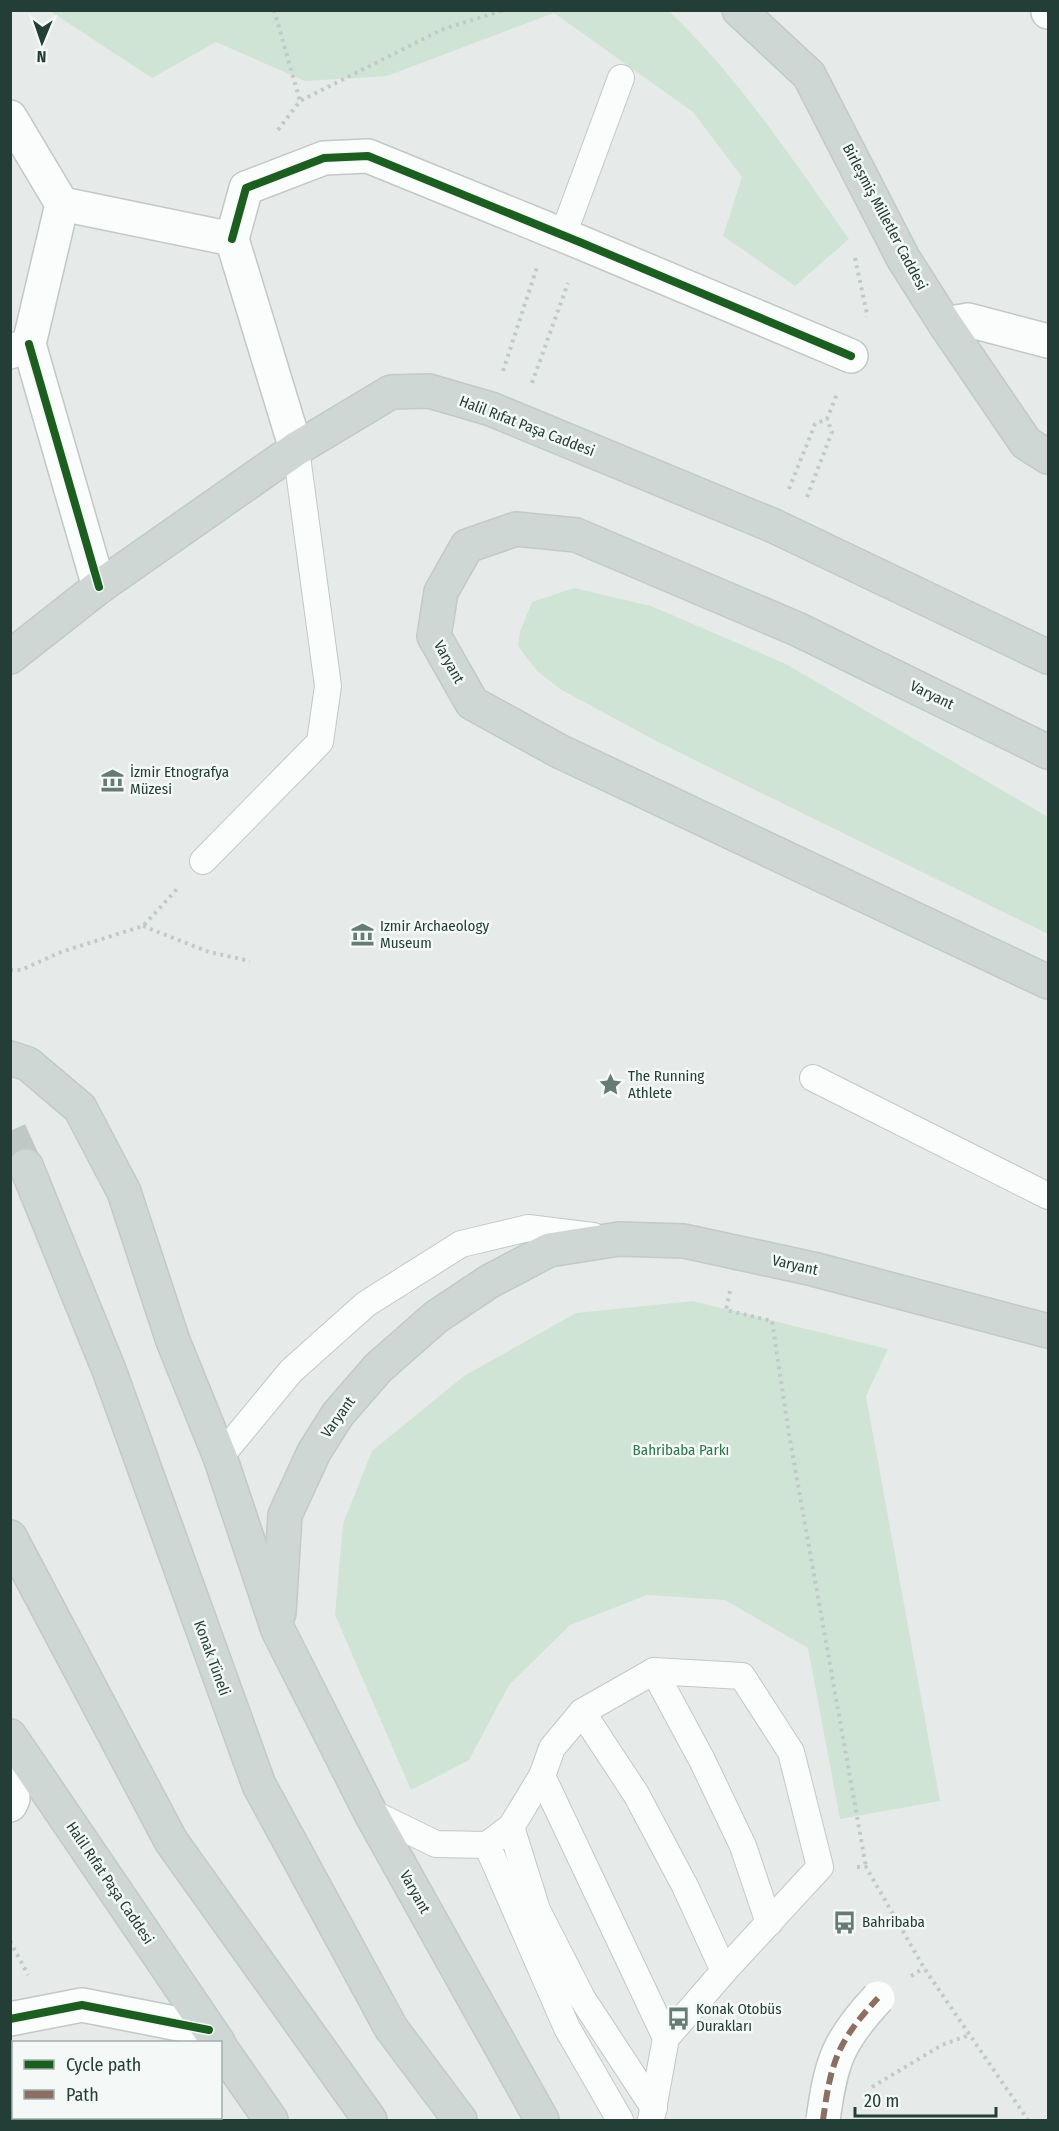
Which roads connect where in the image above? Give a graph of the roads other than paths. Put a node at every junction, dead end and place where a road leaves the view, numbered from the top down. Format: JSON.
{"nodes":[{"id":1,"x":739,"y":10,"type":"edge"},
{"id":2,"x":621,"y":78,"type":"dead end"},
{"id":3,"x":10,"y":117,"type":"edge"},
{"id":4,"x":62,"y":204,"type":"junction"},
{"id":5,"x":565,"y":236,"type":"junction"},
{"id":6,"x":232,"y":239,"type":"junction"},
{"id":7,"x":945,"y":324,"type":"junction"},
{"id":8,"x":1048,"y":341,"type":"edge"},
{"id":9,"x":20,"y":348,"type":"edge"},
{"id":10,"x":851,"y":356,"type":"dead end"},
{"id":11,"x":296,"y":449,"type":"junction"},
{"id":12,"x":1048,"y":457,"type":"edge"},
{"id":13,"x":99,"y":587,"type":"junction"},
{"id":14,"x":10,"y":657,"type":"edge"},
{"id":15,"x":1048,"y":657,"type":"edge"},
{"id":16,"x":1048,"y":752,"type":"edge"},
{"id":17,"x":203,"y":861,"type":"dead end"},
{"id":18,"x":1048,"y":982,"type":"edge"},
{"id":19,"x":10,"y":1058,"type":"edge"},
{"id":20,"x":813,"y":1078,"type":"dead end"},
{"id":21,"x":26,"y":1166,"type":"tunnel mouth"},
{"id":22,"x":1048,"y":1196,"type":"edge"},
{"id":23,"x":619,"y":1239,"type":"junction"},
{"id":24,"x":1048,"y":1331,"type":"edge"},
{"id":25,"x":220,"y":1457,"type":"junction"},
{"id":26,"x":10,"y":1537,"type":"edge"},
{"id":27,"x":278,"y":1630,"type":"junction"},
{"id":28,"x":654,"y":1671,"type":"junction"},
{"id":29,"x":582,"y":1712,"type":"junction"},
{"id":30,"x":10,"y":1736,"type":"edge"},
{"id":31,"x":10,"y":1774,"type":"edge"},
{"id":32,"x":542,"y":1776,"type":"junction"},
{"id":33,"x":10,"y":1805,"type":"edge"},
{"id":34,"x":370,"y":1812,"type":"junction"},
{"id":35,"x":511,"y":1827,"type":"junction"},
{"id":36,"x":487,"y":1845,"type":"junction"},
{"id":37,"x":769,"y":1923,"type":"junction"},
{"id":38,"x":724,"y":1971,"type":"junction"},
{"id":39,"x":878,"y":1998,"type":"dead end"},
{"id":40,"x":10,"y":2019,"type":"edge"},
{"id":41,"x":666,"y":2038,"type":"junction"},
{"id":42,"x":216,"y":2040,"type":"edge"},
{"id":43,"x":222,"y":2049,"type":"edge"},
{"id":44,"x":652,"y":2114,"type":"edge"},
{"id":45,"x":271,"y":2121,"type":"edge"},
{"id":46,"x":370,"y":2121,"type":"edge"},
{"id":47,"x":460,"y":2121,"type":"edge"},
{"id":48,"x":542,"y":2121,"type":"edge"},
{"id":49,"x":620,"y":2121,"type":"edge"},
{"id":50,"x":823,"y":2121,"type":"edge"}],
"edges":[{"from":1,"to":7,"type":"main road","name":"Birleşmiş Milletler Caddesi"},
{"from":2,"to":5,"type":"lane"},
{"from":3,"to":4,"type":"street"},
{"from":4,"to":6,"type":"street"},
{"from":4,"to":9,"type":"street"},
{"from":5,"to":6,"type":"street"},
{"from":5,"to":10,"type":"street"},
{"from":6,"to":11,"type":"street"},
{"from":7,"to":8,"type":"street"},
{"from":7,"to":12,"type":"main road","name":"Birleşmiş Milletler Caddesi"},
{"from":9,"to":13,"type":"street"},
{"from":11,"to":13,"type":"main road","name":"Halil Rıfat Paşa Caddesi"},
{"from":11,"to":15,"type":"main road","name":"Halil Rıfat Paşa Caddesi"},
{"from":11,"to":17,"type":"lane"},
{"from":13,"to":14,"type":"main road","name":"Halil Rıfat Paşa Caddesi"},
{"from":16,"to":18,"type":"main road","name":"Varyant"},
{"from":19,"to":25,"type":"main road"},
{"from":20,"to":22,"type":"lane"},
{"from":21,"to":47,"type":"main road","name":"Konak Tüneli"},
{"from":23,"to":24,"type":"main road","name":"Varyant"},
{"from":23,"to":25,"type":"lane"},
{"from":23,"to":27,"type":"main road","name":"Varyant"},
{"from":25,"to":27,"type":"main road"},
{"from":26,"to":46,"type":"main road"},
{"from":27,"to":34,"type":"main road","name":"Varyant"},
{"from":28,"to":29,"type":"lane"},
{"from":28,"to":37,"type":"lane"},
{"from":28,"to":37,"type":"lane"},
{"from":29,"to":32,"type":"lane"},
{"from":29,"to":38,"type":"lane"},
{"from":30,"to":42,"type":"main road","name":"Halil Rıfat Paşa Caddesi"},
{"from":31,"to":33,"type":"street"},
{"from":32,"to":35,"type":"lane"},
{"from":32,"to":41,"type":"lane"},
{"from":34,"to":36,"type":"lane"},
{"from":34,"to":48,"type":"main road","name":"Varyant"},
{"from":35,"to":36,"type":"lane"},
{"from":35,"to":44,"type":"lane"},
{"from":36,"to":49,"type":"lane"},
{"from":37,"to":38,"type":"lane"},
{"from":38,"to":41,"type":"lane"},
{"from":39,"to":50,"type":"street","bridge":true},
{"from":40,"to":42,"type":"street"},
{"from":41,"to":44,"type":"lane"},
{"from":43,"to":45,"type":"main road","name":"Halil Rıfat Paşa Caddesi"}]}
